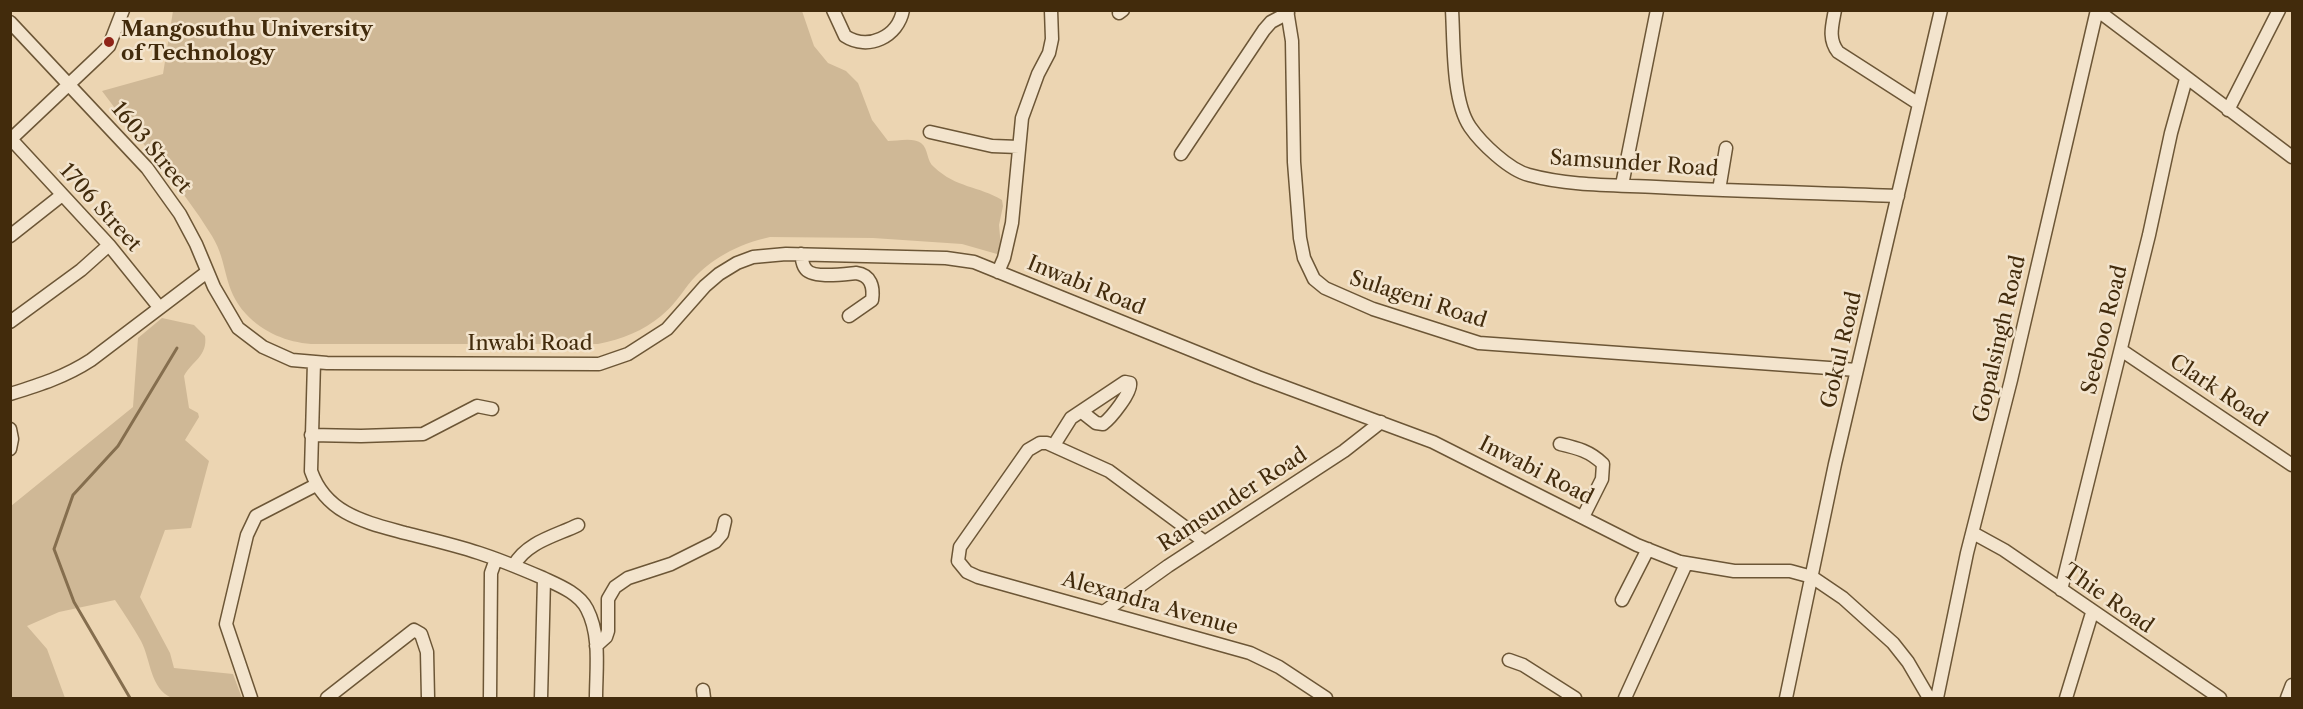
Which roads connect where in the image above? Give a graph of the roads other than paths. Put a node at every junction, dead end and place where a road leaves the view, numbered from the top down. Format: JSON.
{"nodes":[{"id":1,"x":123,"y":10,"type":"edge"},
{"id":2,"x":833,"y":10,"type":"edge"},
{"id":3,"x":903,"y":10,"type":"edge"},
{"id":4,"x":1051,"y":10,"type":"edge"},
{"id":5,"x":1452,"y":10,"type":"edge"},
{"id":6,"x":1657,"y":10,"type":"edge"},
{"id":7,"x":1834,"y":10,"type":"edge"},
{"id":8,"x":1941,"y":10,"type":"edge"},
{"id":9,"x":2097,"y":10,"type":"edge"},
{"id":10,"x":2279,"y":10,"type":"edge"},
{"id":11,"x":1288,"y":12,"type":"edge"},
{"id":12,"x":10,"y":22,"type":"edge"},
{"id":13,"x":2186,"y":79,"type":"junction"},
{"id":14,"x":69,"y":85,"type":"junction"},
{"id":15,"x":1919,"y":104,"type":"junction"},
{"id":16,"x":2228,"y":110,"type":"junction"},
{"id":17,"x":930,"y":132,"type":"dead end"},
{"id":18,"x":11,"y":139,"type":"edge"},
{"id":19,"x":1019,"y":147,"type":"junction"},
{"id":20,"x":1726,"y":148,"type":"dead end"},
{"id":21,"x":1181,"y":154,"type":"dead end"},
{"id":22,"x":2292,"y":157,"type":"edge"},
{"id":23,"x":1622,"y":185,"type":"junction"},
{"id":24,"x":1719,"y":190,"type":"junction"},
{"id":25,"x":62,"y":195,"type":"junction"},
{"id":26,"x":1898,"y":196,"type":"junction"},
{"id":27,"x":10,"y":236,"type":"edge"},
{"id":28,"x":109,"y":245,"type":"junction"},
{"id":29,"x":801,"y":254,"type":"junction"},
{"id":30,"x":207,"y":272,"type":"junction"},
{"id":31,"x":998,"y":272,"type":"junction"},
{"id":32,"x":159,"y":307,"type":"junction"},
{"id":33,"x":849,"y":316,"type":"dead end"},
{"id":34,"x":10,"y":322,"type":"edge"},
{"id":35,"x":2121,"y":350,"type":"junction"},
{"id":36,"x":314,"y":362,"type":"junction"},
{"id":37,"x":1857,"y":370,"type":"junction"},
{"id":38,"x":10,"y":394,"type":"edge"},
{"id":39,"x":492,"y":409,"type":"dead end"},
{"id":40,"x":1082,"y":412,"type":"dead end"},
{"id":41,"x":1381,"y":422,"type":"junction"},
{"id":42,"x":10,"y":429,"type":"edge"},
{"id":43,"x":311,"y":435,"type":"junction"},
{"id":44,"x":1560,"y":444,"type":"dead end"},
{"id":45,"x":1054,"y":445,"type":"junction"},
{"id":46,"x":10,"y":449,"type":"edge"},
{"id":47,"x":2292,"y":465,"type":"edge"},
{"id":48,"x":316,"y":485,"type":"junction"},
{"id":49,"x":1583,"y":517,"type":"junction"},
{"id":50,"x":725,"y":521,"type":"dead end"},
{"id":51,"x":578,"y":525,"type":"dead end"},
{"id":52,"x":1973,"y":533,"type":"junction"},
{"id":53,"x":1205,"y":542,"type":"junction"},
{"id":54,"x":1648,"y":549,"type":"junction"},
{"id":55,"x":496,"y":559,"type":"junction"},
{"id":56,"x":1686,"y":564,"type":"junction"},
{"id":57,"x":514,"y":565,"type":"junction"},
{"id":58,"x":1812,"y":577,"type":"junction"},
{"id":59,"x":544,"y":579,"type":"junction"},
{"id":60,"x":2061,"y":590,"type":"junction"},
{"id":61,"x":1622,"y":600,"type":"dead end"},
{"id":62,"x":1105,"y":611,"type":"junction"},
{"id":63,"x":2092,"y":613,"type":"junction"},
{"id":64,"x":596,"y":646,"type":"junction"},
{"id":65,"x":1509,"y":660,"type":"dead end"},
{"id":66,"x":1941,"y":676,"type":"junction"},
{"id":67,"x":2292,"y":685,"type":"edge"},
{"id":68,"x":1927,"y":694,"type":"edge"},
{"id":69,"x":337,"y":696,"type":"edge"},
{"id":70,"x":251,"y":699,"type":"edge"},
{"id":71,"x":428,"y":699,"type":"edge"},
{"id":72,"x":490,"y":699,"type":"edge"},
{"id":73,"x":542,"y":699,"type":"edge"},
{"id":74,"x":596,"y":699,"type":"edge"},
{"id":75,"x":1326,"y":699,"type":"edge"},
{"id":76,"x":1575,"y":699,"type":"edge"},
{"id":77,"x":1625,"y":699,"type":"edge"},
{"id":78,"x":1786,"y":699,"type":"edge"},
{"id":79,"x":1937,"y":699,"type":"edge"},
{"id":80,"x":2066,"y":699,"type":"edge"},
{"id":81,"x":2220,"y":699,"type":"edge"},
{"id":82,"x":2286,"y":699,"type":"edge"}],
"edges":[{"from":1,"to":14,"type":"street"},
{"from":2,"to":3,"type":"street"},
{"from":4,"to":19,"type":"street"},
{"from":5,"to":23,"type":"street","name":"Samsunder Road"},
{"from":6,"to":23,"type":"street"},
{"from":7,"to":15,"type":"street"},
{"from":8,"to":15,"type":"street","name":"Gokul Road"},
{"from":9,"to":13,"type":"street"},
{"from":9,"to":52,"type":"street","name":"Gopalsingh Road"},
{"from":10,"to":16,"type":"street"},
{"from":11,"to":21,"type":"street"},
{"from":11,"to":37,"type":"street","name":"Sulageni Road"},
{"from":12,"to":14,"type":"street","name":"1603 Street"},
{"from":13,"to":16,"type":"street"},
{"from":13,"to":35,"type":"street","name":"Seeboo Road"},
{"from":14,"to":18,"type":"street"},
{"from":14,"to":30,"type":"street","name":"1603 Street"},
{"from":15,"to":26,"type":"street","name":"Gokul Road"},
{"from":16,"to":22,"type":"street"},
{"from":17,"to":19,"type":"street"},
{"from":18,"to":25,"type":"street","name":"1706 Street"},
{"from":19,"to":31,"type":"street"},
{"from":20,"to":24,"type":"street"},
{"from":23,"to":24,"type":"street","name":"Samsunder Road"},
{"from":24,"to":26,"type":"street","name":"Samsunder Road"},
{"from":25,"to":27,"type":"street"},
{"from":25,"to":28,"type":"street","name":"1706 Street"},
{"from":26,"to":37,"type":"street","name":"Gokul Road"},
{"from":28,"to":32,"type":"street","name":"1706 Street"},
{"from":28,"to":34,"type":"street"},
{"from":29,"to":31,"type":"street","name":"Inwabi Road"},
{"from":29,"to":33,"type":"street"},
{"from":29,"to":36,"type":"street","name":"Inwabi Road"},
{"from":30,"to":32,"type":"street"},
{"from":30,"to":36,"type":"street","name":"Inwabi Road"},
{"from":31,"to":41,"type":"street","name":"Inwabi Road"},
{"from":32,"to":38,"type":"street"},
{"from":35,"to":47,"type":"street","name":"Clark Road"},
{"from":35,"to":60,"type":"street","name":"Seeboo Road"},
{"from":36,"to":43,"type":"street"},
{"from":37,"to":58,"type":"street","name":"Gokul Road"},
{"from":39,"to":43,"type":"street"},
{"from":40,"to":45,"type":"street"},
{"from":41,"to":49,"type":"street","name":"Inwabi Road"},
{"from":41,"to":53,"type":"street","name":"Ramsunder Road"},
{"from":42,"to":46,"type":"street"},
{"from":43,"to":48,"type":"street"},
{"from":44,"to":49,"type":"street"},
{"from":45,"to":53,"type":"street"},
{"from":45,"to":62,"type":"street","name":"Alexandra Avenue"},
{"from":48,"to":55,"type":"street"},
{"from":48,"to":70,"type":"street"},
{"from":49,"to":54,"type":"street","name":"Inwabi Road"},
{"from":50,"to":64,"type":"street"},
{"from":51,"to":57,"type":"street"},
{"from":52,"to":60,"type":"street","name":"Thie Road"},
{"from":52,"to":66,"type":"street","name":"Gopalsingh Road"},
{"from":53,"to":62,"type":"street","name":"Ramsunder Road"},
{"from":54,"to":56,"type":"street","name":"Inwabi Road"},
{"from":54,"to":61,"type":"street"},
{"from":55,"to":57,"type":"street"},
{"from":55,"to":72,"type":"street"},
{"from":56,"to":58,"type":"street","name":"Inwabi Road"},
{"from":56,"to":77,"type":"street"},
{"from":57,"to":59,"type":"street"},
{"from":58,"to":68,"type":"street","name":"Inwabi Road"},
{"from":58,"to":78,"type":"street","name":"Gokul Road"},
{"from":59,"to":64,"type":"street"},
{"from":59,"to":73,"type":"street"},
{"from":60,"to":63,"type":"street","name":"Thie Road"},
{"from":62,"to":75,"type":"street","name":"Alexandra Avenue"},
{"from":63,"to":80,"type":"street"},
{"from":63,"to":81,"type":"street","name":"Thie Road"},
{"from":64,"to":74,"type":"street"},
{"from":65,"to":76,"type":"street"},
{"from":66,"to":68,"type":"street"},
{"from":66,"to":79,"type":"street","name":"Gopalsingh Road"},
{"from":67,"to":82,"type":"street"},
{"from":69,"to":71,"type":"street"}]}
